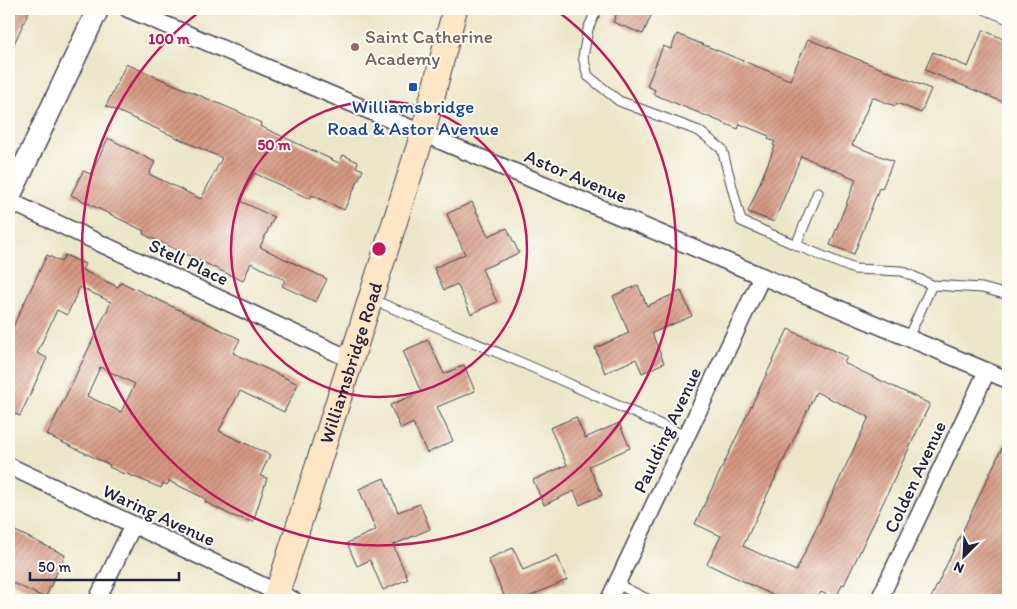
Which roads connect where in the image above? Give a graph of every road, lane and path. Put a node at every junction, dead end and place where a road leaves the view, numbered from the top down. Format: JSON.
{"nodes":[{"id":1,"x":98,"y":9,"type":"edge"},
{"id":2,"x":128,"y":9,"type":"edge"},
{"id":3,"x":455,"y":9,"type":"edge"},
{"id":4,"x":597,"y":9,"type":"edge"},
{"id":5,"x":984,"y":9,"type":"edge"},
{"id":6,"x":1008,"y":19,"type":"edge"},
{"id":7,"x":423,"y":133,"type":"junction"},
{"id":8,"x":818,"y":192,"type":"dead end"},
{"id":9,"x":9,"y":199,"type":"edge"},
{"id":10,"x":796,"y":245,"type":"junction"},
{"id":11,"x":762,"y":276,"type":"junction"},
{"id":12,"x":932,"y":285,"type":"junction"},
{"id":13,"x":1008,"y":295,"type":"edge"},
{"id":14,"x":371,"y":299,"type":"junction"},
{"id":15,"x":908,"y":338,"type":"junction"},
{"id":16,"x":352,"y":360,"type":"junction"},
{"id":17,"x":987,"y":371,"type":"junction"},
{"id":18,"x":1008,"y":380,"type":"edge"},
{"id":19,"x":686,"y":436,"type":"junction"},
{"id":20,"x":9,"y":466,"type":"edge"},
{"id":21,"x":133,"y":524,"type":"junction"},
{"id":22,"x":617,"y":584,"type":"junction"},
{"id":23,"x":281,"y":598,"type":"edge"},
{"id":24,"x":97,"y":600,"type":"edge"},
{"id":25,"x":609,"y":600,"type":"edge"},
{"id":26,"x":649,"y":600,"type":"edge"},
{"id":27,"x":879,"y":600,"type":"edge"}],
"edges":[{"from":1,"to":9,"type":"street"},
{"from":2,"to":7,"type":"street","name":"Astor Avenue"},
{"from":3,"to":7,"type":"main road","name":"Williamsbridge Road"},
{"from":4,"to":10,"type":"lane"},
{"from":5,"to":6,"type":"lane"},
{"from":7,"to":11,"type":"street","name":"Astor Avenue"},
{"from":7,"to":14,"type":"main road","name":"Williamsbridge Road"},
{"from":8,"to":10,"type":"lane"},
{"from":9,"to":16,"type":"street","name":"Stell Place"},
{"from":10,"to":12,"type":"lane"},
{"from":11,"to":15,"type":"street","name":"Astor Avenue"},
{"from":11,"to":19,"type":"street","name":"Paulding Avenue"},
{"from":12,"to":13,"type":"lane"},
{"from":12,"to":15,"type":"lane"},
{"from":14,"to":16,"type":"main road","name":"Williamsbridge Road"},
{"from":14,"to":19,"type":"lane"},
{"from":15,"to":17,"type":"street","name":"Astor Avenue"},
{"from":16,"to":23,"type":"main road","name":"Williamsbridge Road"},
{"from":17,"to":18,"type":"street","name":"Astor Avenue"},
{"from":17,"to":27,"type":"street","name":"Colden Avenue"},
{"from":19,"to":22,"type":"street","name":"Paulding Avenue"},
{"from":20,"to":21,"type":"street","name":"Waring Avenue"},
{"from":21,"to":23,"type":"street","name":"Waring Avenue"},
{"from":21,"to":24,"type":"street"},
{"from":22,"to":25,"type":"street","name":"Paulding Avenue"},
{"from":22,"to":26,"type":"lane"}]}
